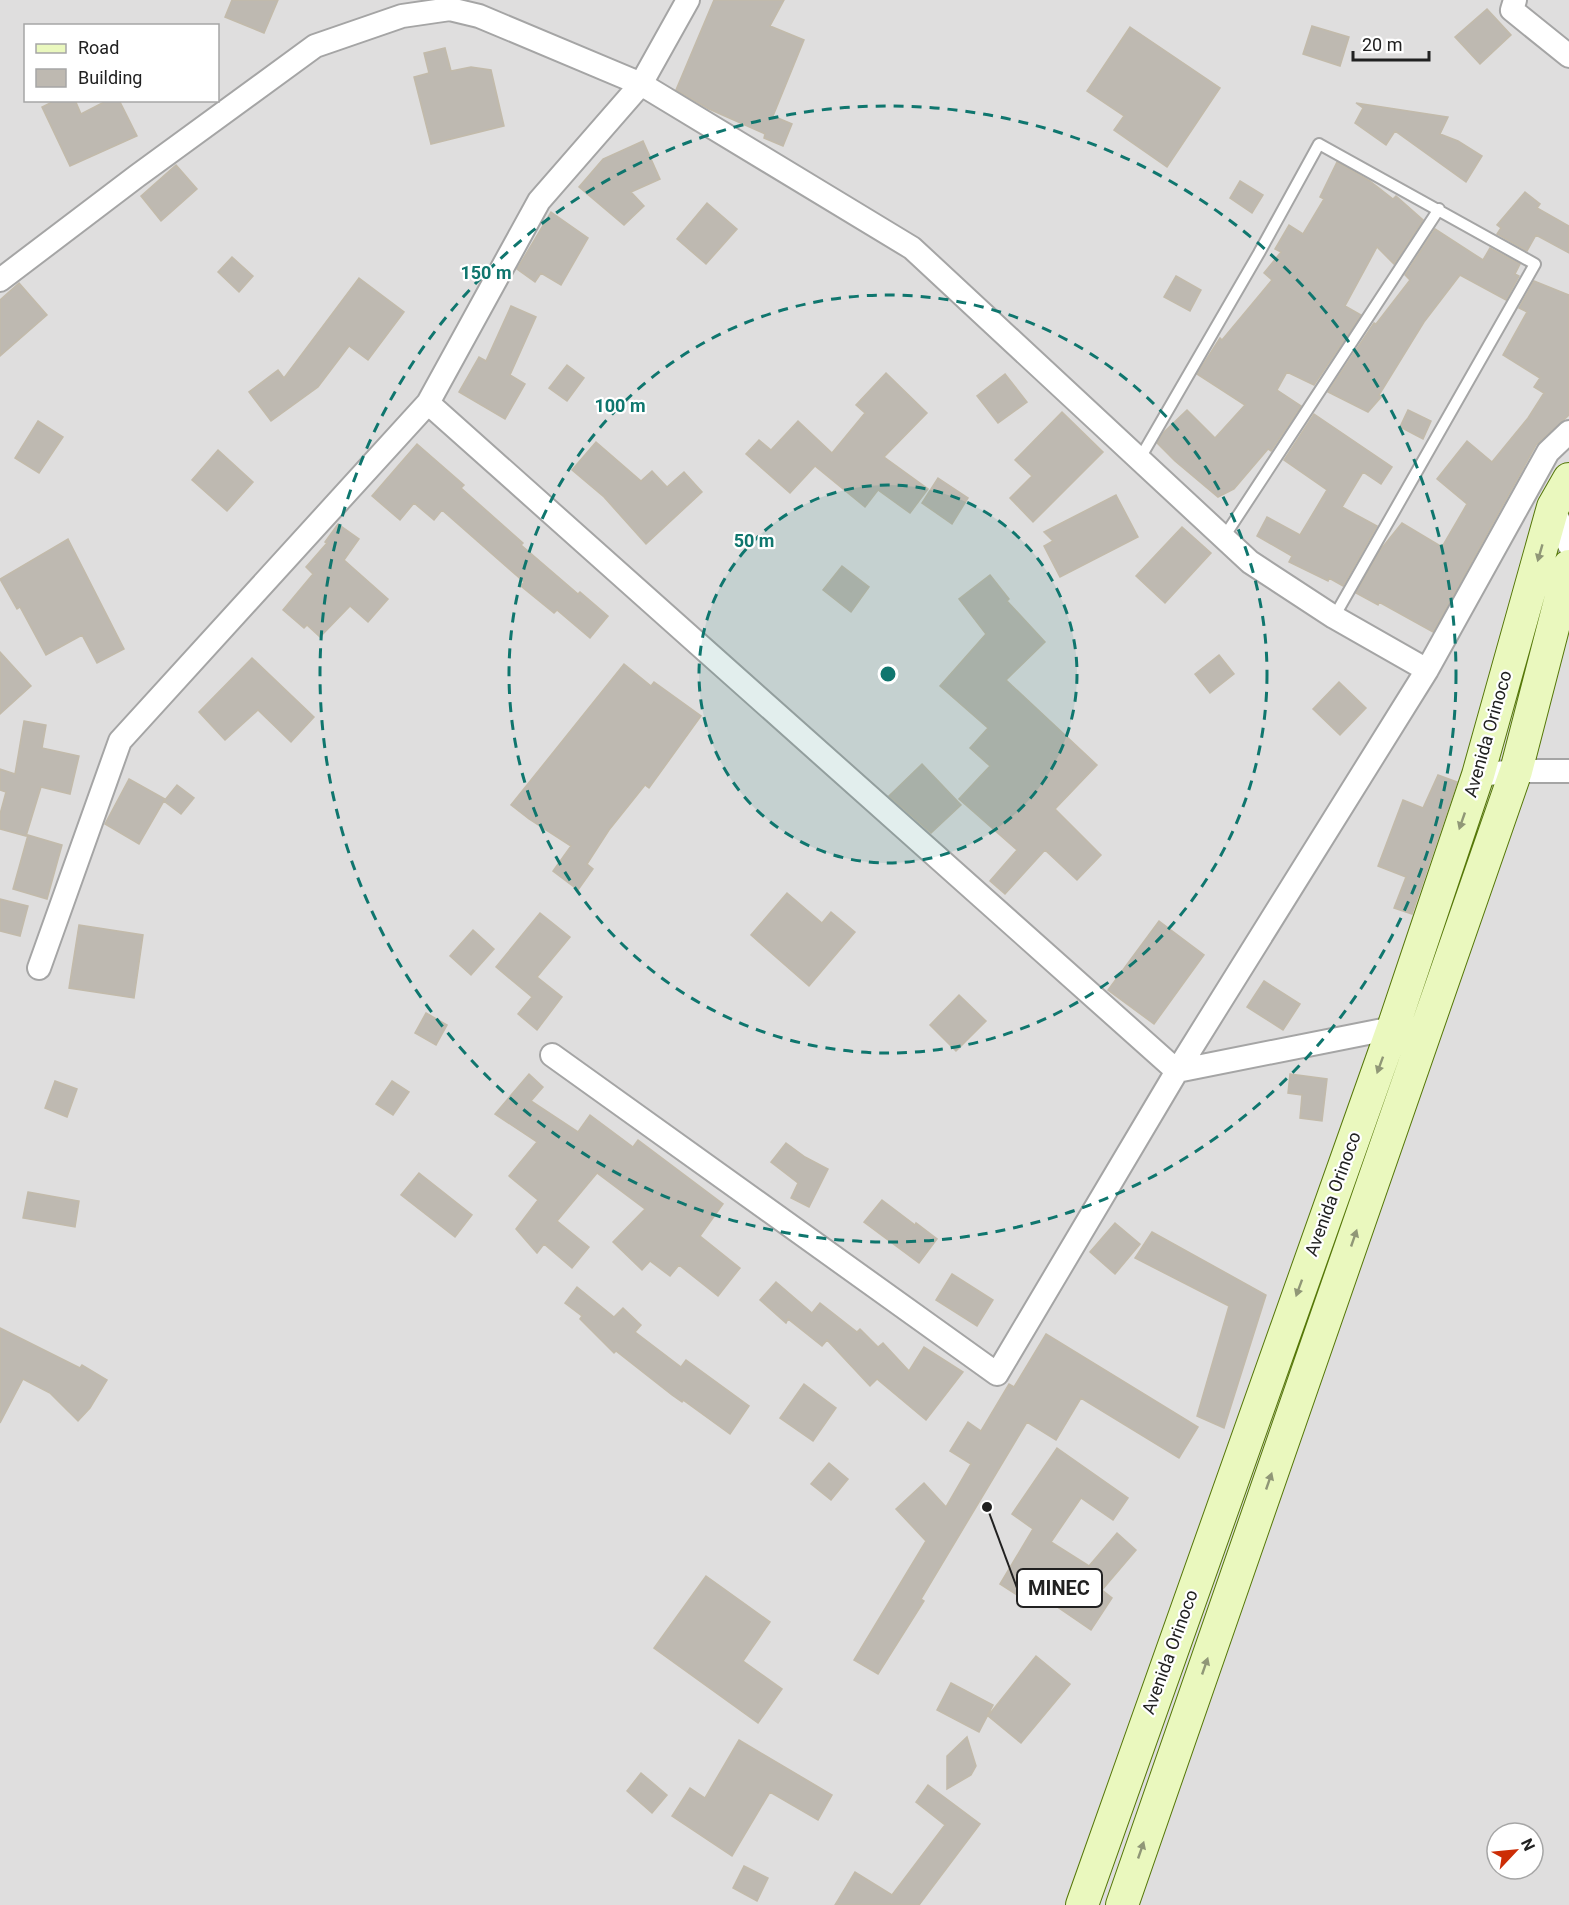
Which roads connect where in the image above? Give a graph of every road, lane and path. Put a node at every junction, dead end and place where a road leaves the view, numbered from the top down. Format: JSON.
{"nodes":[{"id":1,"x":687,"y":0,"type":"edge"},
{"id":2,"x":1515,"y":0,"type":"edge"},
{"id":3,"x":447,"y":5,"type":"edge"},
{"id":4,"x":1569,"y":56,"type":"edge"},
{"id":5,"x":641,"y":84,"type":"junction"},
{"id":6,"x":1439,"y":209,"type":"junction"},
{"id":7,"x":0,"y":280,"type":"edge"},
{"id":8,"x":428,"y":403,"type":"junction"},
{"id":9,"x":1569,"y":432,"type":"edge"},
{"id":10,"x":1138,"y":460,"type":"junction"},
{"id":11,"x":1569,"y":479,"type":"edge"},
{"id":12,"x":1553,"y":507,"type":"junction"},
{"id":13,"x":1224,"y":537,"type":"junction"},
{"id":14,"x":1569,"y":545,"type":"edge"},
{"id":15,"x":1569,"y":566,"type":"edge"},
{"id":16,"x":1334,"y":617,"type":"junction"},
{"id":17,"x":1427,"y":670,"type":"junction"},
{"id":18,"x":1516,"y":771,"type":"junction"},
{"id":19,"x":1569,"y":771,"type":"edge"},
{"id":20,"x":1478,"y":775,"type":"junction"},
{"id":21,"x":39,"y":968,"type":"dead end"},
{"id":22,"x":1393,"y":1028,"type":"junction"},
{"id":23,"x":552,"y":1055,"type":"dead end"},
{"id":24,"x":1177,"y":1071,"type":"junction"},
{"id":25,"x":1082,"y":1905,"type":"edge"},
{"id":26,"x":1122,"y":1905,"type":"edge"}],
"edges":[{"from":1,"to":5,"type":"street"},
{"from":2,"to":4,"type":"street"},
{"from":3,"to":5,"type":"street"},
{"from":3,"to":7,"type":"street"},
{"from":5,"to":8,"type":"street"},
{"from":5,"to":10,"type":"street"},
{"from":6,"to":10,"type":"lane"},
{"from":6,"to":13,"type":"lane"},
{"from":6,"to":16,"type":"lane"},
{"from":8,"to":21,"type":"street"},
{"from":8,"to":24,"type":"street"},
{"from":9,"to":17,"type":"street"},
{"from":10,"to":13,"type":"street"},
{"from":11,"to":12,"type":"street","name":"Avenida Orinoco"},
{"from":12,"to":14,"type":"street"},
{"from":12,"to":20,"type":"street","name":"Avenida Orinoco","one_way":true},
{"from":13,"to":16,"type":"street"},
{"from":15,"to":18,"type":"street","name":"Avenida Orinoco"},
{"from":16,"to":17,"type":"street"},
{"from":17,"to":24,"type":"street"},
{"from":18,"to":19,"type":"street"},
{"from":18,"to":20,"type":"street"},
{"from":26,"to":18,"type":"street","name":"Avenida Orinoco","one_way":true},
{"from":20,"to":22,"type":"street","name":"Avenida Orinoco","one_way":true},
{"from":22,"to":24,"type":"street"},
{"from":22,"to":25,"type":"street","name":"Avenida Orinoco","one_way":true},
{"from":23,"to":24,"type":"street"}]}
